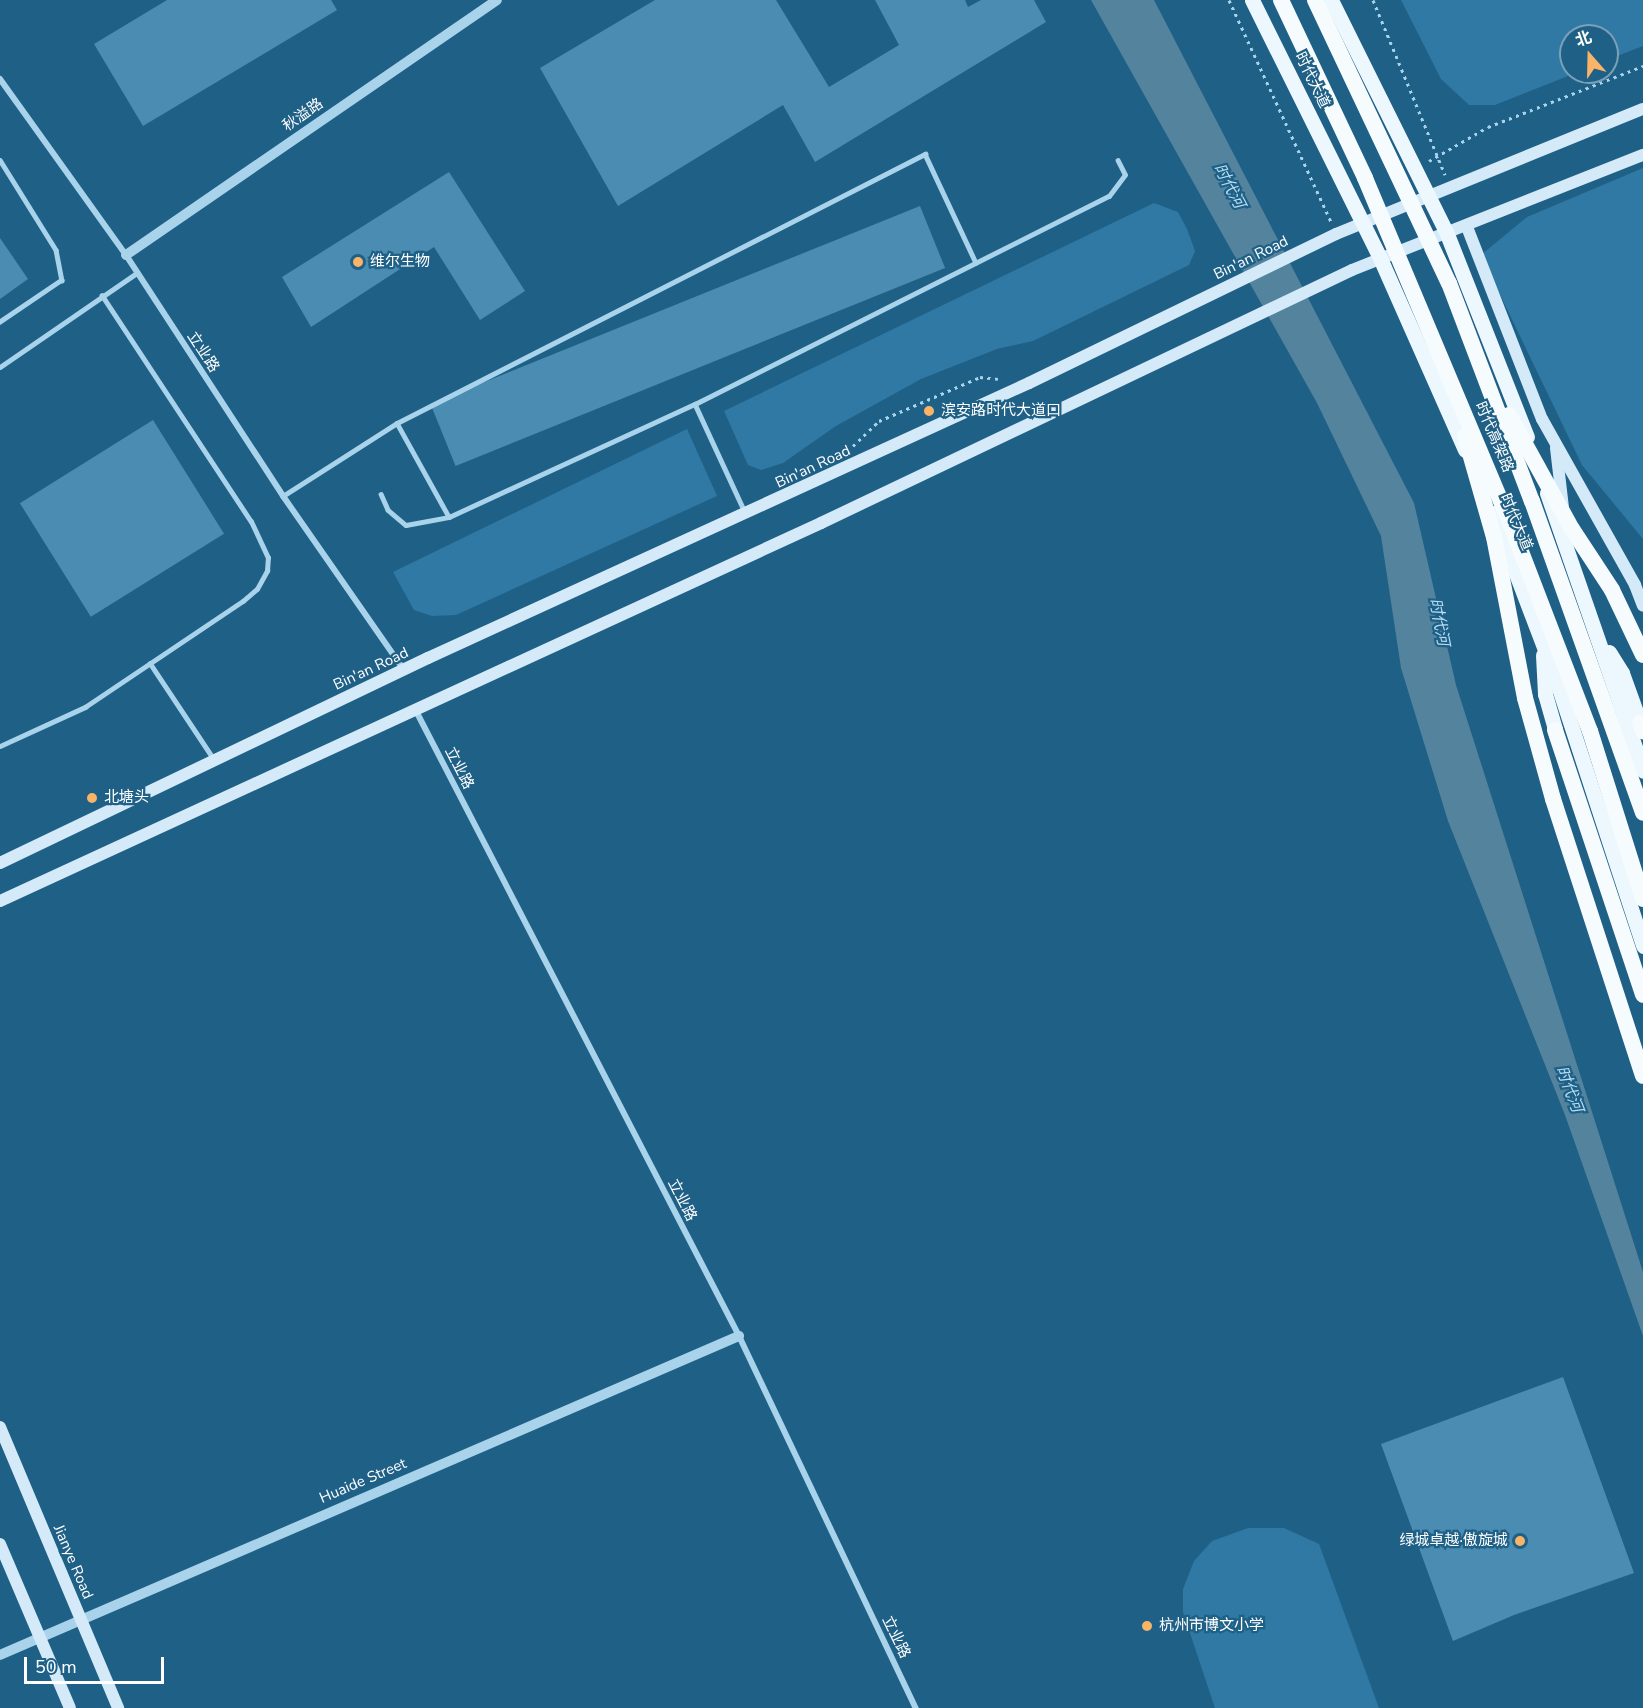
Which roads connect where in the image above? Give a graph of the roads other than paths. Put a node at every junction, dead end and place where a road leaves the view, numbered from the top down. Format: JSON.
{"nodes":[{"id":1,"x":496,"y":0,"type":"edge"},
{"id":2,"x":1252,"y":0,"type":"edge"},
{"id":3,"x":1281,"y":0,"type":"edge"},
{"id":4,"x":1315,"y":0,"type":"edge"},
{"id":5,"x":1331,"y":0,"type":"edge"},
{"id":6,"x":0,"y":79,"type":"edge"},
{"id":7,"x":1643,"y":109,"type":"edge"},
{"id":8,"x":1643,"y":155,"type":"edge"},
{"id":9,"x":0,"y":160,"type":"edge"},
{"id":10,"x":1118,"y":161,"type":"dead end"},
{"id":11,"x":1430,"y":198,"type":"junction"},
{"id":12,"x":1363,"y":224,"type":"junction"},
{"id":13,"x":1467,"y":227,"type":"junction"},
{"id":14,"x":1447,"y":234,"type":"junction"},
{"id":15,"x":126,"y":255,"type":"junction"},
{"id":16,"x":1380,"y":258,"type":"junction"},
{"id":17,"x":976,"y":263,"type":"junction"},
{"id":18,"x":137,"y":273,"type":"junction"},
{"id":19,"x":102,"y":296,"type":"junction"},
{"id":20,"x":0,"y":322,"type":"edge"},
{"id":21,"x":1480,"y":363,"type":"junction"},
{"id":22,"x":0,"y":367,"type":"edge"},
{"id":23,"x":1446,"y":369,"type":"junction"},
{"id":24,"x":694,"y":404,"type":"junction"},
{"id":25,"x":397,"y":423,"type":"junction"},
{"id":26,"x":1555,"y":442,"type":"junction"},
{"id":27,"x":381,"y":494,"type":"dead end"},
{"id":28,"x":283,"y":496,"type":"junction"},
{"id":29,"x":746,"y":514,"type":"junction"},
{"id":30,"x":449,"y":517,"type":"junction"},
{"id":31,"x":1570,"y":560,"type":"junction"},
{"id":32,"x":1643,"y":606,"type":"edge"},
{"id":33,"x":1593,"y":626,"type":"junction"},
{"id":34,"x":1541,"y":637,"type":"junction"},
{"id":35,"x":1643,"y":655,"type":"edge"},
{"id":36,"x":150,"y":663,"type":"junction"},
{"id":37,"x":404,"y":671,"type":"junction"},
{"id":38,"x":414,"y":709,"type":"junction"},
{"id":39,"x":1642,"y":727,"type":"edge"},
{"id":40,"x":1555,"y":730,"type":"joint"},
{"id":41,"x":0,"y":746,"type":"edge"},
{"id":42,"x":215,"y":760,"type":"junction"},
{"id":43,"x":1643,"y":771,"type":"edge"},
{"id":44,"x":1643,"y":813,"type":"edge"},
{"id":45,"x":0,"y":863,"type":"edge"},
{"id":46,"x":1643,"y":899,"type":"edge"},
{"id":47,"x":0,"y":901,"type":"edge"},
{"id":48,"x":1643,"y":946,"type":"edge"},
{"id":49,"x":1643,"y":995,"type":"edge"},
{"id":50,"x":1643,"y":1076,"type":"edge"},
{"id":51,"x":739,"y":1336,"type":"junction"},
{"id":52,"x":0,"y":1427,"type":"edge"},
{"id":53,"x":0,"y":1544,"type":"edge"},
{"id":54,"x":80,"y":1618,"type":"junction"},
{"id":55,"x":39,"y":1636,"type":"junction"},
{"id":56,"x":0,"y":1655,"type":"edge"},
{"id":57,"x":70,"y":1708,"type":"edge"},
{"id":58,"x":118,"y":1708,"type":"edge"},
{"id":59,"x":916,"y":1708,"type":"edge"}],
"edges":[{"from":1,"to":15,"type":"street","name":"秋溢路"},
{"from":2,"to":12,"type":"main road","name":"时代大道"},
{"from":3,"to":23,"type":"highway","name":"时代高架路","bridge":true},
{"from":4,"to":21,"type":"highway","name":"时代高架路","bridge":true},
{"from":5,"to":11,"type":"main road"},
{"from":6,"to":15,"type":"street","name":"立业路"},
{"from":7,"to":11,"type":"main road","name":"Bin'an Road"},
{"from":8,"to":13,"type":"main road"},
{"from":9,"to":20,"type":"lane"},
{"from":10,"to":17,"type":"lane"},
{"from":11,"to":12,"type":"main road","name":"Bin'an Road"},
{"from":11,"to":14,"type":"main road"},
{"from":12,"to":16,"type":"main road","name":"时代大道"},
{"from":12,"to":29,"type":"main road","name":"Bin'an Road"},
{"from":13,"to":14,"type":"main road"},
{"from":13,"to":26,"type":"main road"},
{"from":14,"to":16,"type":"main road"},
{"from":14,"to":31,"type":"main road"},
{"from":15,"to":18,"type":"street","name":"立业路"},
{"from":16,"to":34,"type":"main road","name":"时代大道"},
{"from":16,"to":38,"type":"main road"},
{"from":17,"to":24,"type":"lane"},
{"from":17,"to":25,"type":"lane"},
{"from":18,"to":19,"type":"lane"},
{"from":18,"to":28,"type":"street","name":"立业路"},
{"from":19,"to":22,"type":"lane"},
{"from":19,"to":36,"type":"lane"},
{"from":21,"to":35,"type":"highway","bridge":true},
{"from":21,"to":44,"type":"highway","name":"时代高架路","bridge":true},
{"from":23,"to":46,"type":"highway","name":"时代高架路","bridge":true},
{"from":23,"to":50,"type":"highway","bridge":true},
{"from":24,"to":29,"type":"lane"},
{"from":24,"to":30,"type":"lane"},
{"from":25,"to":28,"type":"lane"},
{"from":25,"to":30,"type":"lane"},
{"from":26,"to":31,"type":"main road"},
{"from":26,"to":32,"type":"main road"},
{"from":27,"to":30,"type":"lane"},
{"from":28,"to":37,"type":"street","name":"立业路"},
{"from":29,"to":37,"type":"main road","name":"Bin'an Road"},
{"from":31,"to":33,"type":"main road"},
{"from":33,"to":39,"type":"main road"},
{"from":33,"to":43,"type":"main road"},
{"from":34,"to":40,"type":"main road"},
{"from":34,"to":48,"type":"main road","name":"时代大道"},
{"from":36,"to":41,"type":"lane"},
{"from":36,"to":42,"type":"lane"},
{"from":37,"to":42,"type":"main road","name":"Bin'an Road"},
{"from":38,"to":47,"type":"main road"},
{"from":38,"to":51,"type":"street","name":"立业路"},
{"from":40,"to":49,"type":"highway"},
{"from":42,"to":45,"type":"main road","name":"Bin'an Road"},
{"from":51,"to":54,"type":"street","name":"Huaide Street"},
{"from":51,"to":59,"type":"street","name":"立业路"},
{"from":52,"to":54,"type":"main road","name":"Jianye Road"},
{"from":53,"to":55,"type":"main road"},
{"from":54,"to":55,"type":"street","name":"Huaide Street"},
{"from":54,"to":58,"type":"main road","name":"Jianye Road"},
{"from":55,"to":56,"type":"street","name":"Huaide Street"},
{"from":55,"to":57,"type":"main road"}]}
